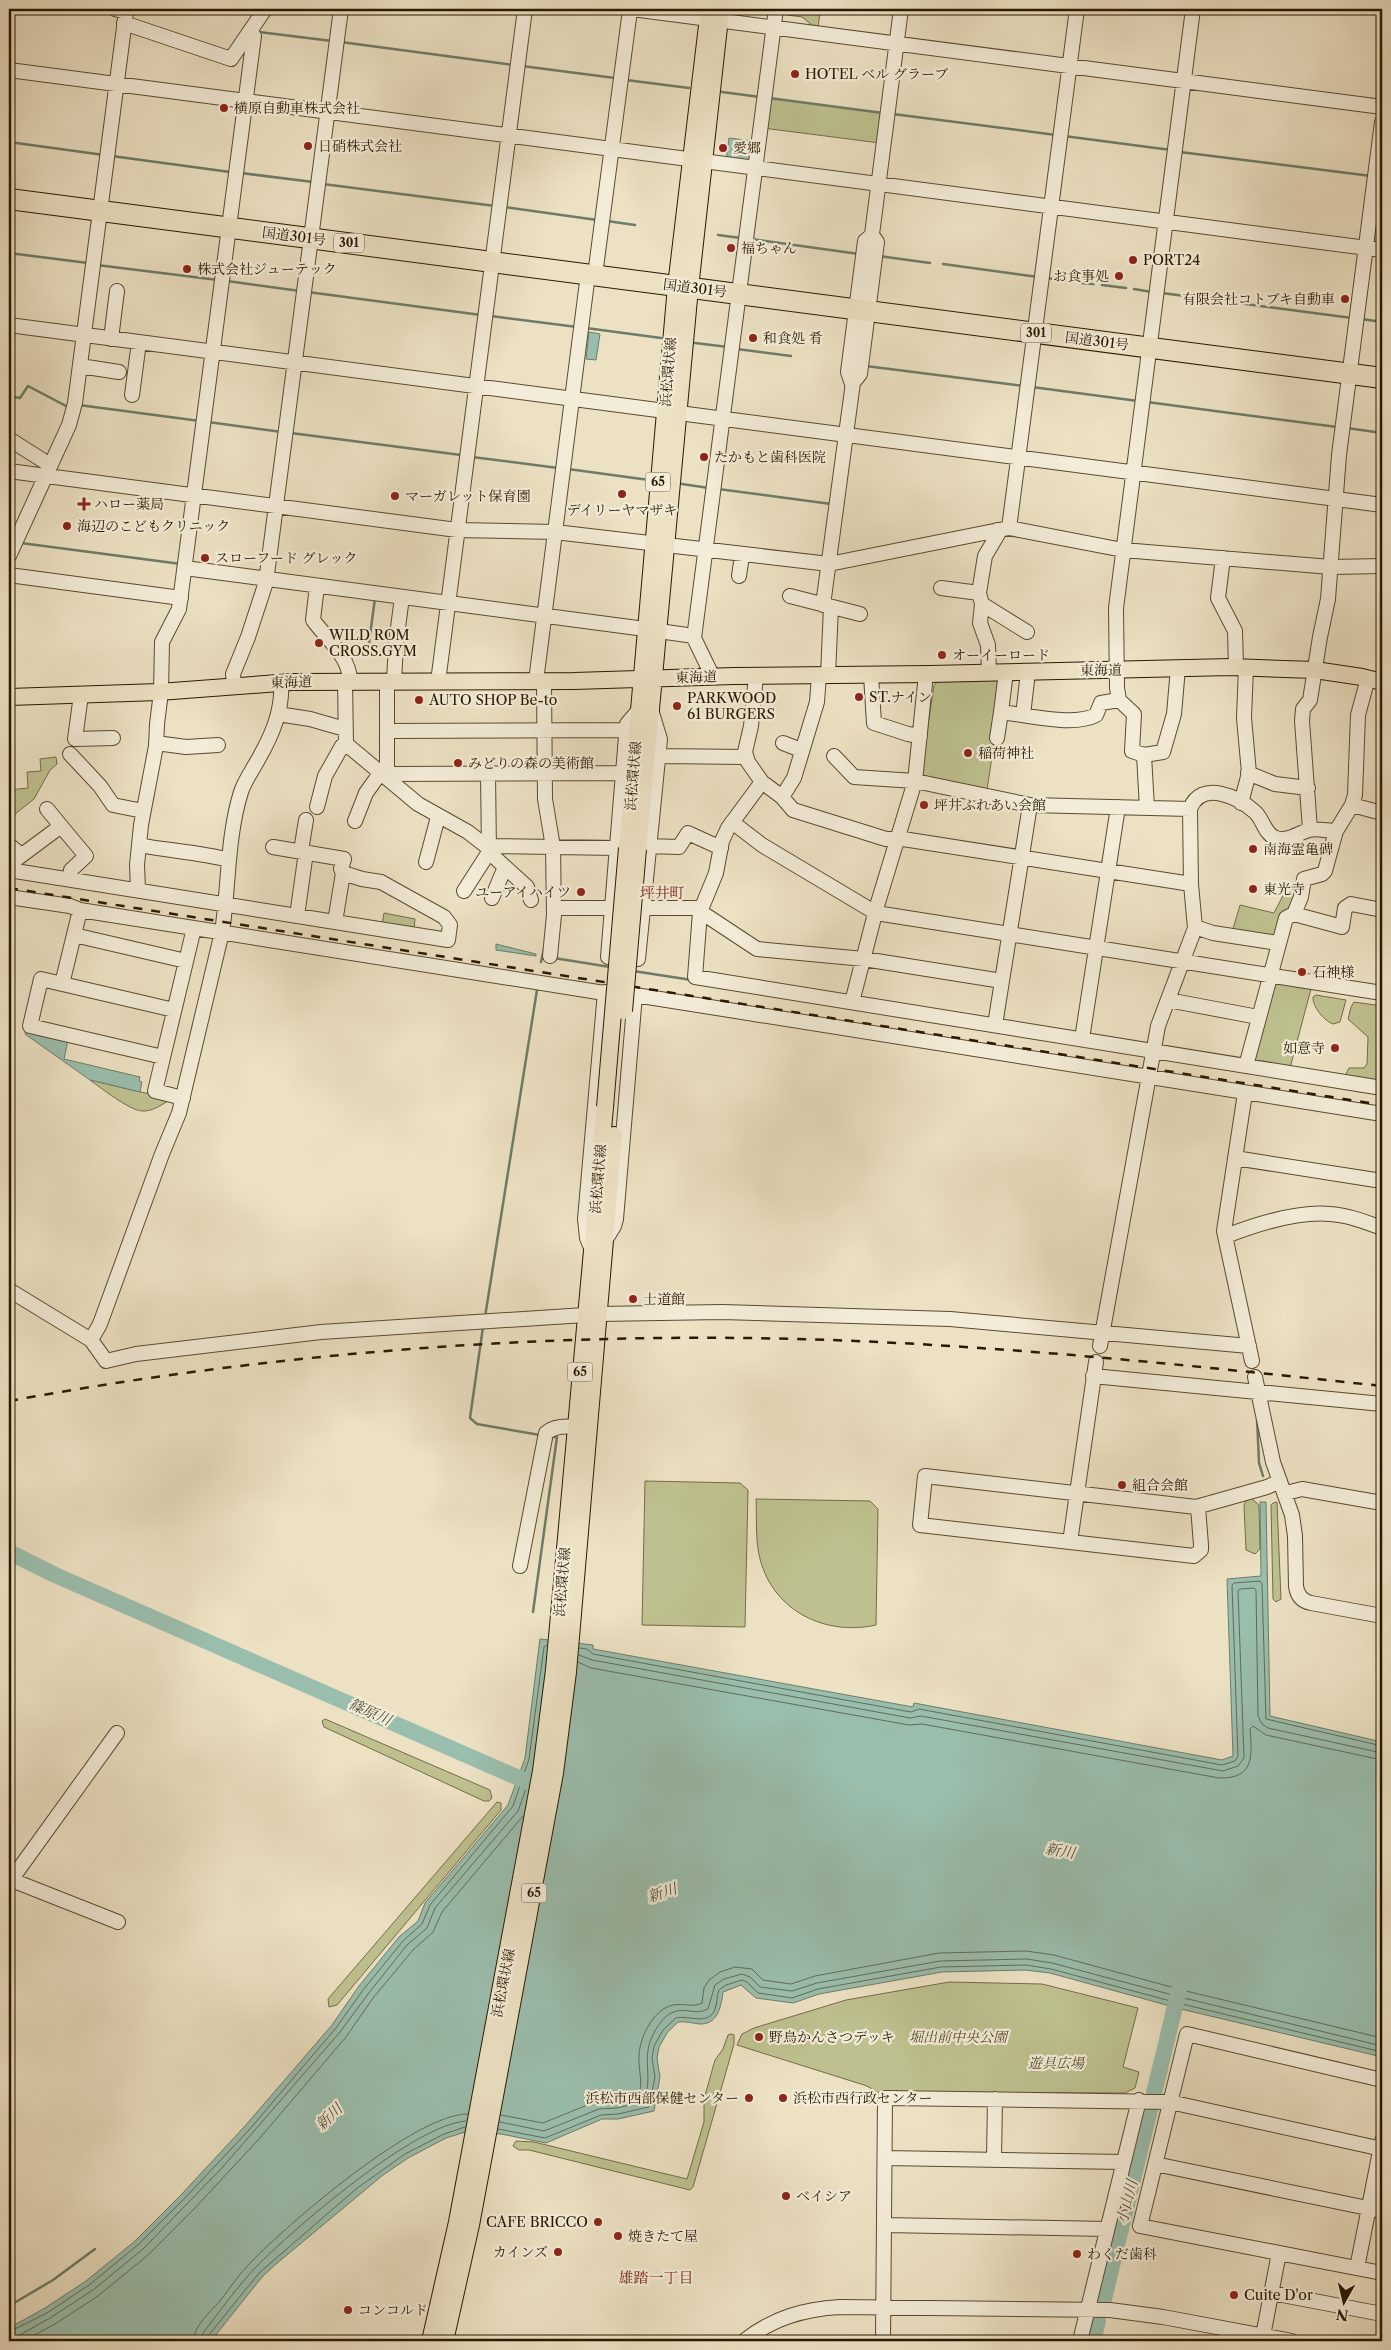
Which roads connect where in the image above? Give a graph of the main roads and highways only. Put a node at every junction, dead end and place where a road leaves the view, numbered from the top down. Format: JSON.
{"nodes":[{"id":1,"x":714,"y":14,"type":"edge"},
{"id":2,"x":9,"y":198,"type":"edge"},
{"id":3,"x":683,"y":287,"type":"junction"},
{"id":4,"x":1382,"y":378,"type":"edge"},
{"id":5,"x":648,"y":679,"type":"junction"},
{"id":6,"x":1375,"y":680,"type":"edge"},
{"id":7,"x":9,"y":698,"type":"edge"},
{"id":8,"x":479,"y":2146,"type":"junction"},
{"id":9,"x":430,"y":2341,"type":"edge"},
{"id":10,"x":445,"y":2341,"type":"edge"}],
"edges":[{"from":1,"to":3,"type":"main road","name":"浜松環状線","number":"65"},
{"from":2,"to":3,"type":"highway","name":"国道301号","number":"301"},
{"from":3,"to":4,"type":"highway","name":"国道301号","number":"301"},
{"from":3,"to":5,"type":"main road","name":"浜松環状線","number":"65"},
{"from":5,"to":6,"type":"main road","name":"東海道"},
{"from":5,"to":7,"type":"main road","name":"東海道"},
{"from":5,"to":8,"type":"main road","name":"浜松環状線","number":"65","bridge":true},
{"from":8,"to":9,"type":"main road","name":"浜松環状線","number":"65"},
{"from":8,"to":10,"type":"main road","name":"浜松環状線","number":"65"}]}
